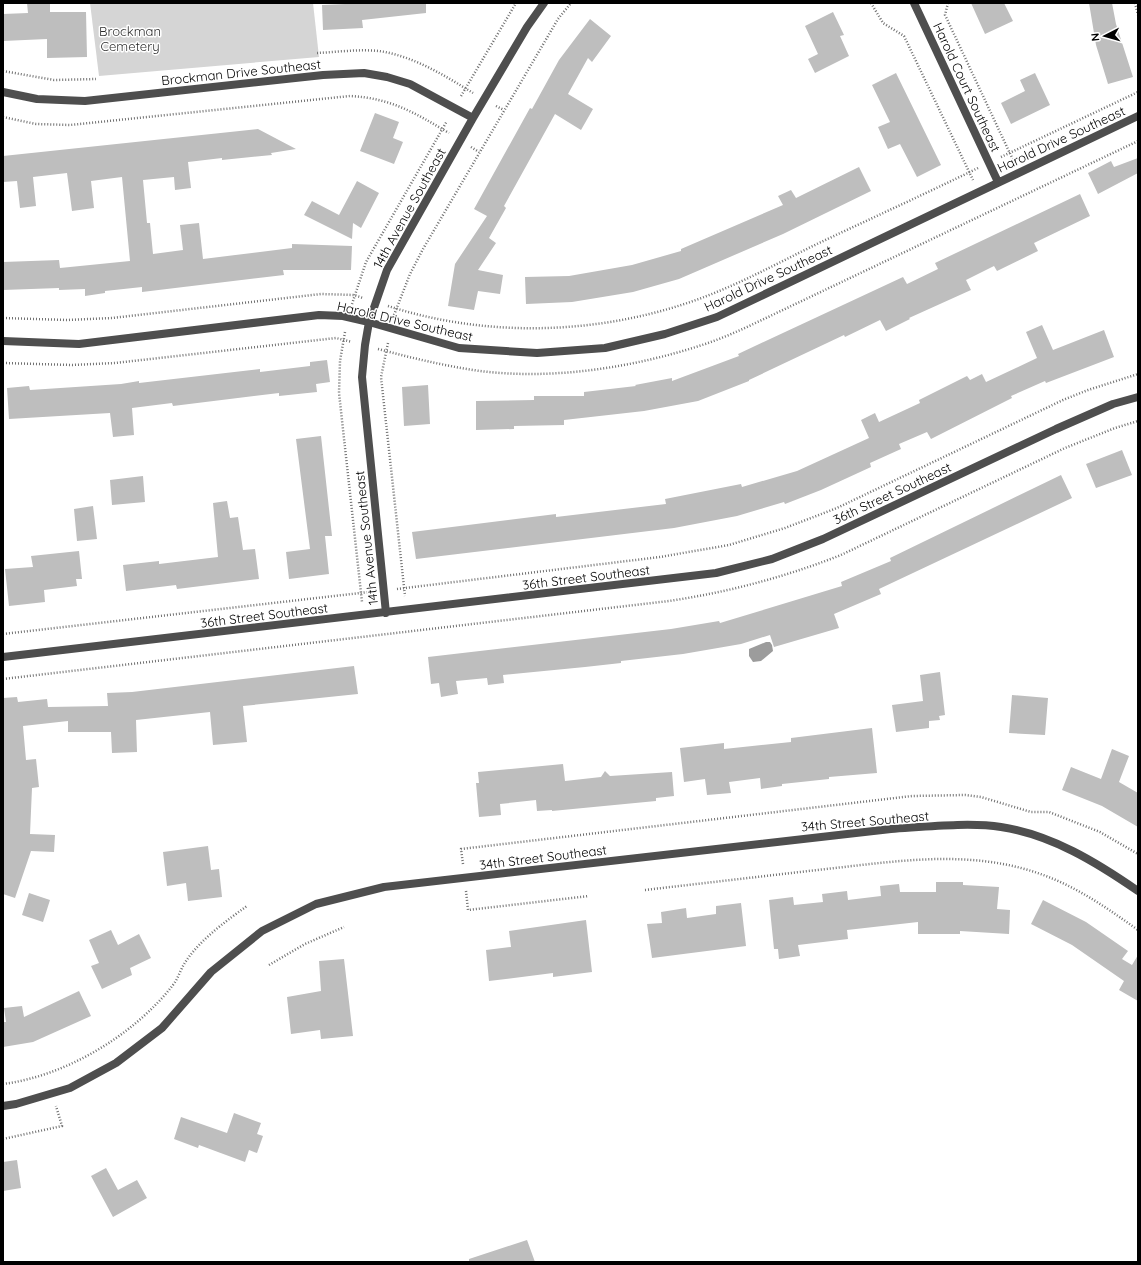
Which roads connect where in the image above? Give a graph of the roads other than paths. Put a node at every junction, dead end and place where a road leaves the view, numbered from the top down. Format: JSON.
{"nodes":[{"id":1,"x":544,"y":3,"type":"edge"},
{"id":2,"x":914,"y":3,"type":"edge"},
{"id":3,"x":3,"y":92,"type":"edge"},
{"id":4,"x":1138,"y":116,"type":"edge"},
{"id":5,"x":473,"y":118,"type":"junction"},
{"id":6,"x":998,"y":182,"type":"junction"},
{"id":7,"x":370,"y":322,"type":"junction"},
{"id":8,"x":3,"y":341,"type":"edge"},
{"id":9,"x":1138,"y":397,"type":"edge"},
{"id":10,"x":386,"y":613,"type":"junction"},
{"id":11,"x":3,"y":657,"type":"edge"},
{"id":12,"x":1138,"y":891,"type":"edge"},
{"id":13,"x":3,"y":1106,"type":"edge"}],
"edges":[{"from":1,"to":5,"type":"street","name":"14th Avenue Southeast"},
{"from":2,"to":6,"type":"street","name":"Harold Court Southeast"},
{"from":3,"to":5,"type":"street","name":"Brockman Drive Southeast"},
{"from":4,"to":6,"type":"street","name":"Harold Drive Southeast"},
{"from":5,"to":7,"type":"street","name":"14th Avenue Southeast"},
{"from":6,"to":7,"type":"street","name":"Harold Drive Southeast"},
{"from":7,"to":8,"type":"street","name":"Harold Drive Southeast"},
{"from":7,"to":10,"type":"street","name":"14th Avenue Southeast"},
{"from":9,"to":10,"type":"street","name":"36th Street Southeast"},
{"from":10,"to":11,"type":"street","name":"36th Street Southeast"},
{"from":12,"to":13,"type":"street","name":"34th Street Southeast"}]}
